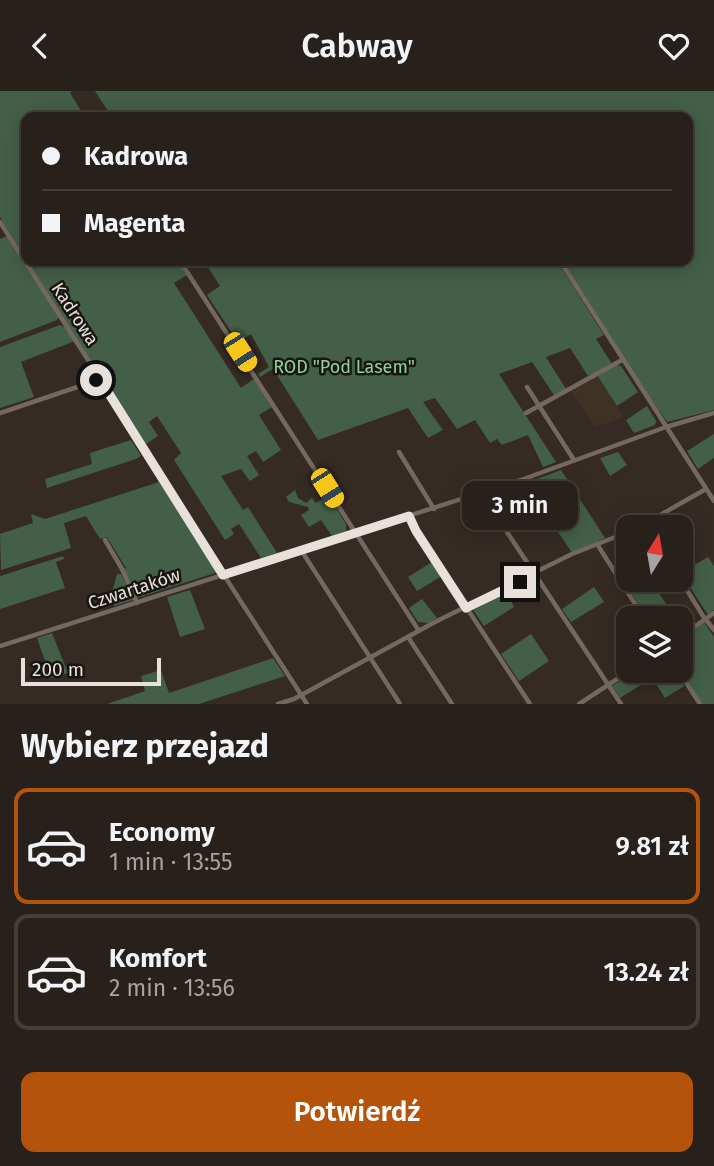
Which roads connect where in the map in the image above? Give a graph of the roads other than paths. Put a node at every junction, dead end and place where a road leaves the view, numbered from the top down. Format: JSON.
{"nodes":[{"id":1,"x":0,"y":222,"type":"edge"},
{"id":2,"x":21,"y":255,"type":"edge"},
{"id":3,"x":28,"y":266,"type":"edge"},
{"id":4,"x":183,"y":266,"type":"edge"},
{"id":5,"x":563,"y":266,"type":"edge"},
{"id":6,"x":622,"y":360,"type":"junction"},
{"id":7,"x":98,"y":380,"type":"junction"},
{"id":8,"x":527,"y":387,"type":"dead end"},
{"id":9,"x":539,"y":405,"type":"junction"},
{"id":10,"x":0,"y":413,"type":"edge"},
{"id":11,"x":526,"y":413,"type":"dead end"},
{"id":12,"x":714,"y":413,"type":"edge"},
{"id":13,"x":666,"y":426,"type":"junction"},
{"id":14,"x":399,"y":451,"type":"dead end"},
{"id":15,"x":574,"y":460,"type":"junction"},
{"id":16,"x":706,"y":489,"type":"junction"},
{"id":17,"x":481,"y":493,"type":"junction"},
{"id":18,"x":714,"y":501,"type":"edge"},
{"id":19,"x":433,"y":509,"type":"junction"},
{"id":20,"x":663,"y":515,"type":"edge"},
{"id":21,"x":409,"y":516,"type":"junction"},
{"id":22,"x":356,"y":533,"type":"junction"},
{"id":23,"x":616,"y":537,"type":"edge"},
{"id":24,"x":105,"y":540,"type":"dead end"},
{"id":25,"x":597,"y":544,"type":"junction"},
{"id":26,"x":301,"y":550,"type":"junction"},
{"id":27,"x":535,"y":574,"type":"junction"},
{"id":28,"x":223,"y":575,"type":"junction"},
{"id":29,"x":688,"y":592,"type":"edge"},
{"id":30,"x":137,"y":603,"type":"junction"},
{"id":31,"x":636,"y":606,"type":"edge"},
{"id":32,"x":466,"y":608,"type":"junction"},
{"id":33,"x":714,"y":613,"type":"edge"},
{"id":34,"x":705,"y":619,"type":"junction"},
{"id":35,"x":693,"y":628,"type":"edge"},
{"id":36,"x":714,"y":630,"type":"edge"},
{"id":37,"x":419,"y":631,"type":"junction"},
{"id":38,"x":408,"y":637,"type":"junction"},
{"id":39,"x":0,"y":646,"type":"edge"},
{"id":40,"x":370,"y":657,"type":"junction"},
{"id":41,"x":616,"y":680,"type":"edge"},
{"id":42,"x":686,"y":683,"type":"edge"},
{"id":43,"x":608,"y":685,"type":"junction"},
{"id":44,"x":301,"y":695,"type":"junction"},
{"id":45,"x":278,"y":704,"type":"edge"},
{"id":46,"x":307,"y":704,"type":"edge"},
{"id":47,"x":400,"y":704,"type":"edge"},
{"id":48,"x":453,"y":704,"type":"edge"},
{"id":49,"x":530,"y":704,"type":"edge"},
{"id":50,"x":579,"y":704,"type":"edge"},
{"id":51,"x":621,"y":704,"type":"edge"},
{"id":52,"x":700,"y":704,"type":"edge"}],
"edges":[{"from":1,"to":2,"type":"street","name":"Kadrowa"},
{"from":3,"to":7,"type":"street","name":"Kadrowa"},
{"from":4,"to":22,"type":"street"},
{"from":5,"to":6,"type":"street"},
{"from":6,"to":9,"type":"street"},
{"from":6,"to":13,"type":"street"},
{"from":7,"to":10,"type":"street"},
{"from":7,"to":28,"type":"street","name":"Kadrowa"},
{"from":8,"to":9,"type":"street"},
{"from":9,"to":11,"type":"street"},
{"from":9,"to":15,"type":"street"},
{"from":12,"to":13,"type":"street","name":"Czwartaków"},
{"from":13,"to":15,"type":"street","name":"Czwartaków"},
{"from":13,"to":16,"type":"street"},
{"from":14,"to":19,"type":"street"},
{"from":15,"to":17,"type":"street","name":"Czwartaków"},
{"from":16,"to":18,"type":"street"},
{"from":16,"to":20,"type":"street"},
{"from":17,"to":19,"type":"street","name":"Czwartaków"},
{"from":17,"to":27,"type":"street"},
{"from":19,"to":21,"type":"street","name":"Czwartaków"},
{"from":21,"to":22,"type":"street","name":"Czwartaków"},
{"from":21,"to":32,"type":"street"},
{"from":22,"to":26,"type":"street","name":"Czwartaków"},
{"from":22,"to":37,"type":"street"},
{"from":23,"to":25,"type":"street"},
{"from":24,"to":30,"type":"street"},
{"from":25,"to":27,"type":"street"},
{"from":25,"to":31,"type":"street"},
{"from":26,"to":28,"type":"street","name":"Czwartaków"},
{"from":26,"to":40,"type":"street"},
{"from":27,"to":32,"type":"street"},
{"from":27,"to":43,"type":"street"},
{"from":28,"to":30,"type":"street","name":"Czwartaków"},
{"from":28,"to":44,"type":"street","name":"Kadrowa"},
{"from":29,"to":34,"type":"street"},
{"from":30,"to":39,"type":"street","name":"Czwartaków"},
{"from":32,"to":37,"type":"street"},
{"from":32,"to":49,"type":"street"},
{"from":33,"to":34,"type":"street"},
{"from":34,"to":35,"type":"street"},
{"from":34,"to":36,"type":"street"},
{"from":37,"to":38,"type":"street"},
{"from":38,"to":40,"type":"street"},
{"from":38,"to":48,"type":"street"},
{"from":40,"to":44,"type":"street"},
{"from":40,"to":47,"type":"street"},
{"from":41,"to":43,"type":"street"},
{"from":42,"to":52,"type":"street"},
{"from":43,"to":50,"type":"street"},
{"from":43,"to":51,"type":"street"},
{"from":44,"to":45,"type":"street"},
{"from":44,"to":46,"type":"street","name":"Kadrowa"}]}
